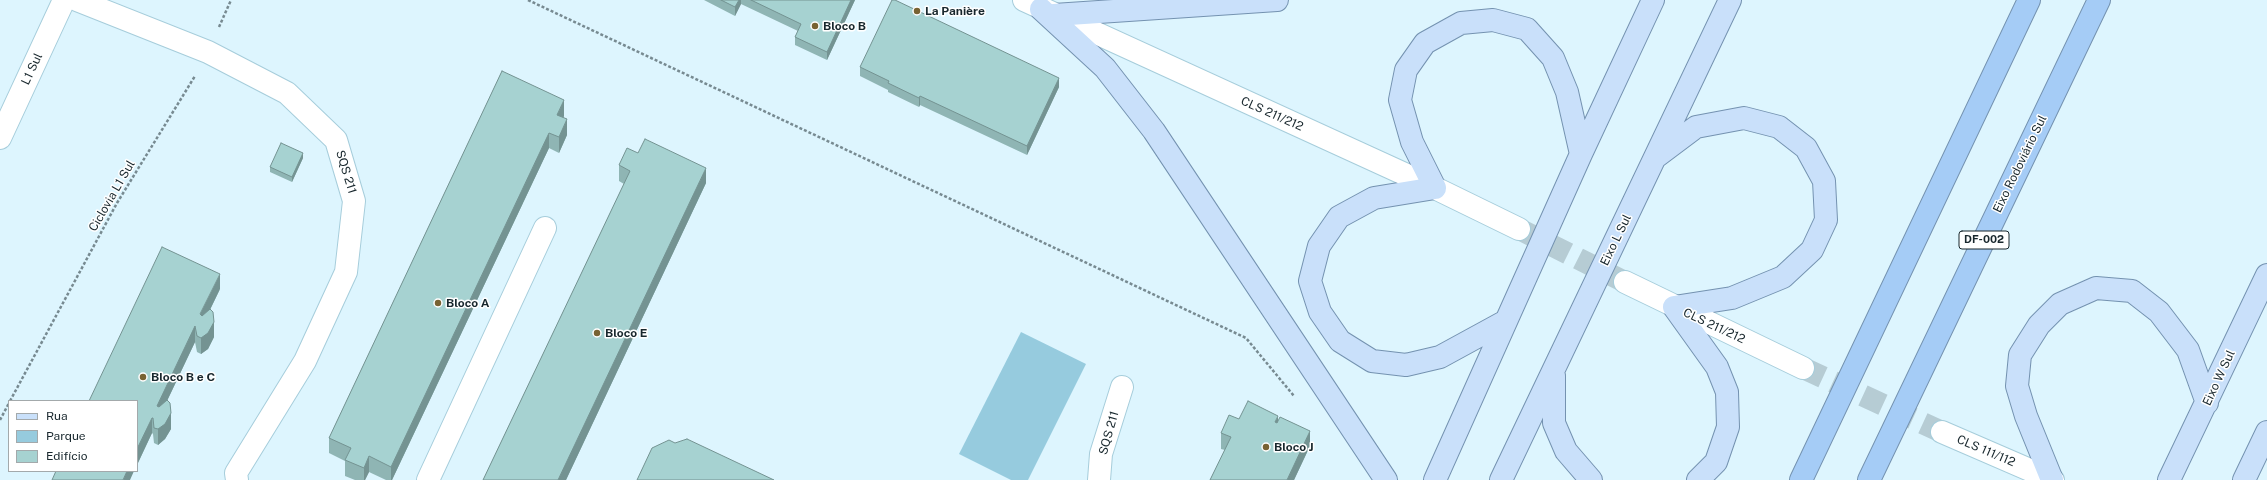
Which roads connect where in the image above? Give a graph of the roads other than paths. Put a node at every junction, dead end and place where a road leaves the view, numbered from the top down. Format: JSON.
{"nodes":[{"id":1,"x":64,"y":0,"type":"edge"},
{"id":2,"x":77,"y":0,"type":"edge"},
{"id":3,"x":1277,"y":0,"type":"edge"},
{"id":4,"x":1654,"y":0,"type":"edge"},
{"id":5,"x":1730,"y":0,"type":"edge"},
{"id":6,"x":2029,"y":0,"type":"edge"},
{"id":7,"x":2099,"y":0,"type":"edge"},
{"id":8,"x":1040,"y":8,"type":"edge"},
{"id":9,"x":0,"y":138,"type":"edge"},
{"id":10,"x":1581,"y":154,"type":"junction"},
{"id":11,"x":1656,"y":157,"type":"junction"},
{"id":12,"x":1435,"y":188,"type":"junction"},
{"id":13,"x":545,"y":228,"type":"dead end"},
{"id":14,"x":1519,"y":230,"type":"tunnel mouth"},
{"id":15,"x":2267,"y":275,"type":"edge"},
{"id":16,"x":1625,"y":282,"type":"tunnel mouth"},
{"id":17,"x":1674,"y":307,"type":"junction"},
{"id":18,"x":1506,"y":321,"type":"junction"},
{"id":19,"x":1803,"y":368,"type":"tunnel mouth"},
{"id":20,"x":1554,"y":369,"type":"junction"},
{"id":21,"x":1122,"y":387,"type":"dead end"},
{"id":22,"x":2207,"y":402,"type":"junction"},
{"id":23,"x":1942,"y":432,"type":"tunnel mouth"},
{"id":24,"x":2267,"y":432,"type":"edge"},
{"id":25,"x":2254,"y":469,"type":"edge"},
{"id":26,"x":233,"y":478,"type":"edge"},
{"id":27,"x":428,"y":480,"type":"edge"},
{"id":28,"x":1099,"y":480,"type":"edge"},
{"id":29,"x":1386,"y":480,"type":"edge"},
{"id":30,"x":1435,"y":480,"type":"edge"},
{"id":31,"x":1501,"y":480,"type":"edge"},
{"id":32,"x":1592,"y":480,"type":"edge"},
{"id":33,"x":1698,"y":480,"type":"edge"},
{"id":34,"x":1801,"y":480,"type":"edge"},
{"id":35,"x":1869,"y":480,"type":"edge"},
{"id":36,"x":2053,"y":480,"type":"edge"},
{"id":37,"x":2169,"y":480,"type":"edge"}],
"edges":[{"from":1,"to":9,"type":"street","name":"L1 Sul"},
{"from":2,"to":26,"type":"street","name":"SQS 211"},
{"from":3,"to":8,"type":"main road"},
{"from":4,"to":10,"type":"main road"},
{"from":5,"to":11,"type":"main road","name":"Eixo L Sul"},
{"from":6,"to":34,"type":"highway"},
{"from":7,"to":35,"type":"highway","name":"Eixo Rodoviário Sul","number":"DF-002"},
{"from":8,"to":12,"type":"street","name":"CLS 211/212"},
{"from":8,"to":29,"type":"main road"},
{"from":10,"to":12,"type":"main road"},
{"from":10,"to":18,"type":"main road"},
{"from":11,"to":17,"type":"main road"},
{"from":11,"to":20,"type":"main road","name":"Eixo L Sul"},
{"from":12,"to":14,"type":"street","name":"CLS 211/212"},
{"from":12,"to":18,"type":"main road"},
{"from":13,"to":27,"type":"street"},
{"from":15,"to":22,"type":"main road","name":"Eixo W Sul"},
{"from":16,"to":17,"type":"street","name":"CLS 211/212"},
{"from":17,"to":19,"type":"street","name":"CLS 211/212"},
{"from":17,"to":33,"type":"main road"},
{"from":18,"to":30,"type":"main road"},
{"from":20,"to":31,"type":"main road","name":"Eixo L Sul"},
{"from":20,"to":32,"type":"main road"},
{"from":21,"to":28,"type":"street","name":"SQS 211"},
{"from":22,"to":36,"type":"main road"},
{"from":22,"to":37,"type":"main road","name":"Eixo W Sul"},
{"from":23,"to":36,"type":"street","name":"CLS 111/112"},
{"from":24,"to":25,"type":"main road"}]}
